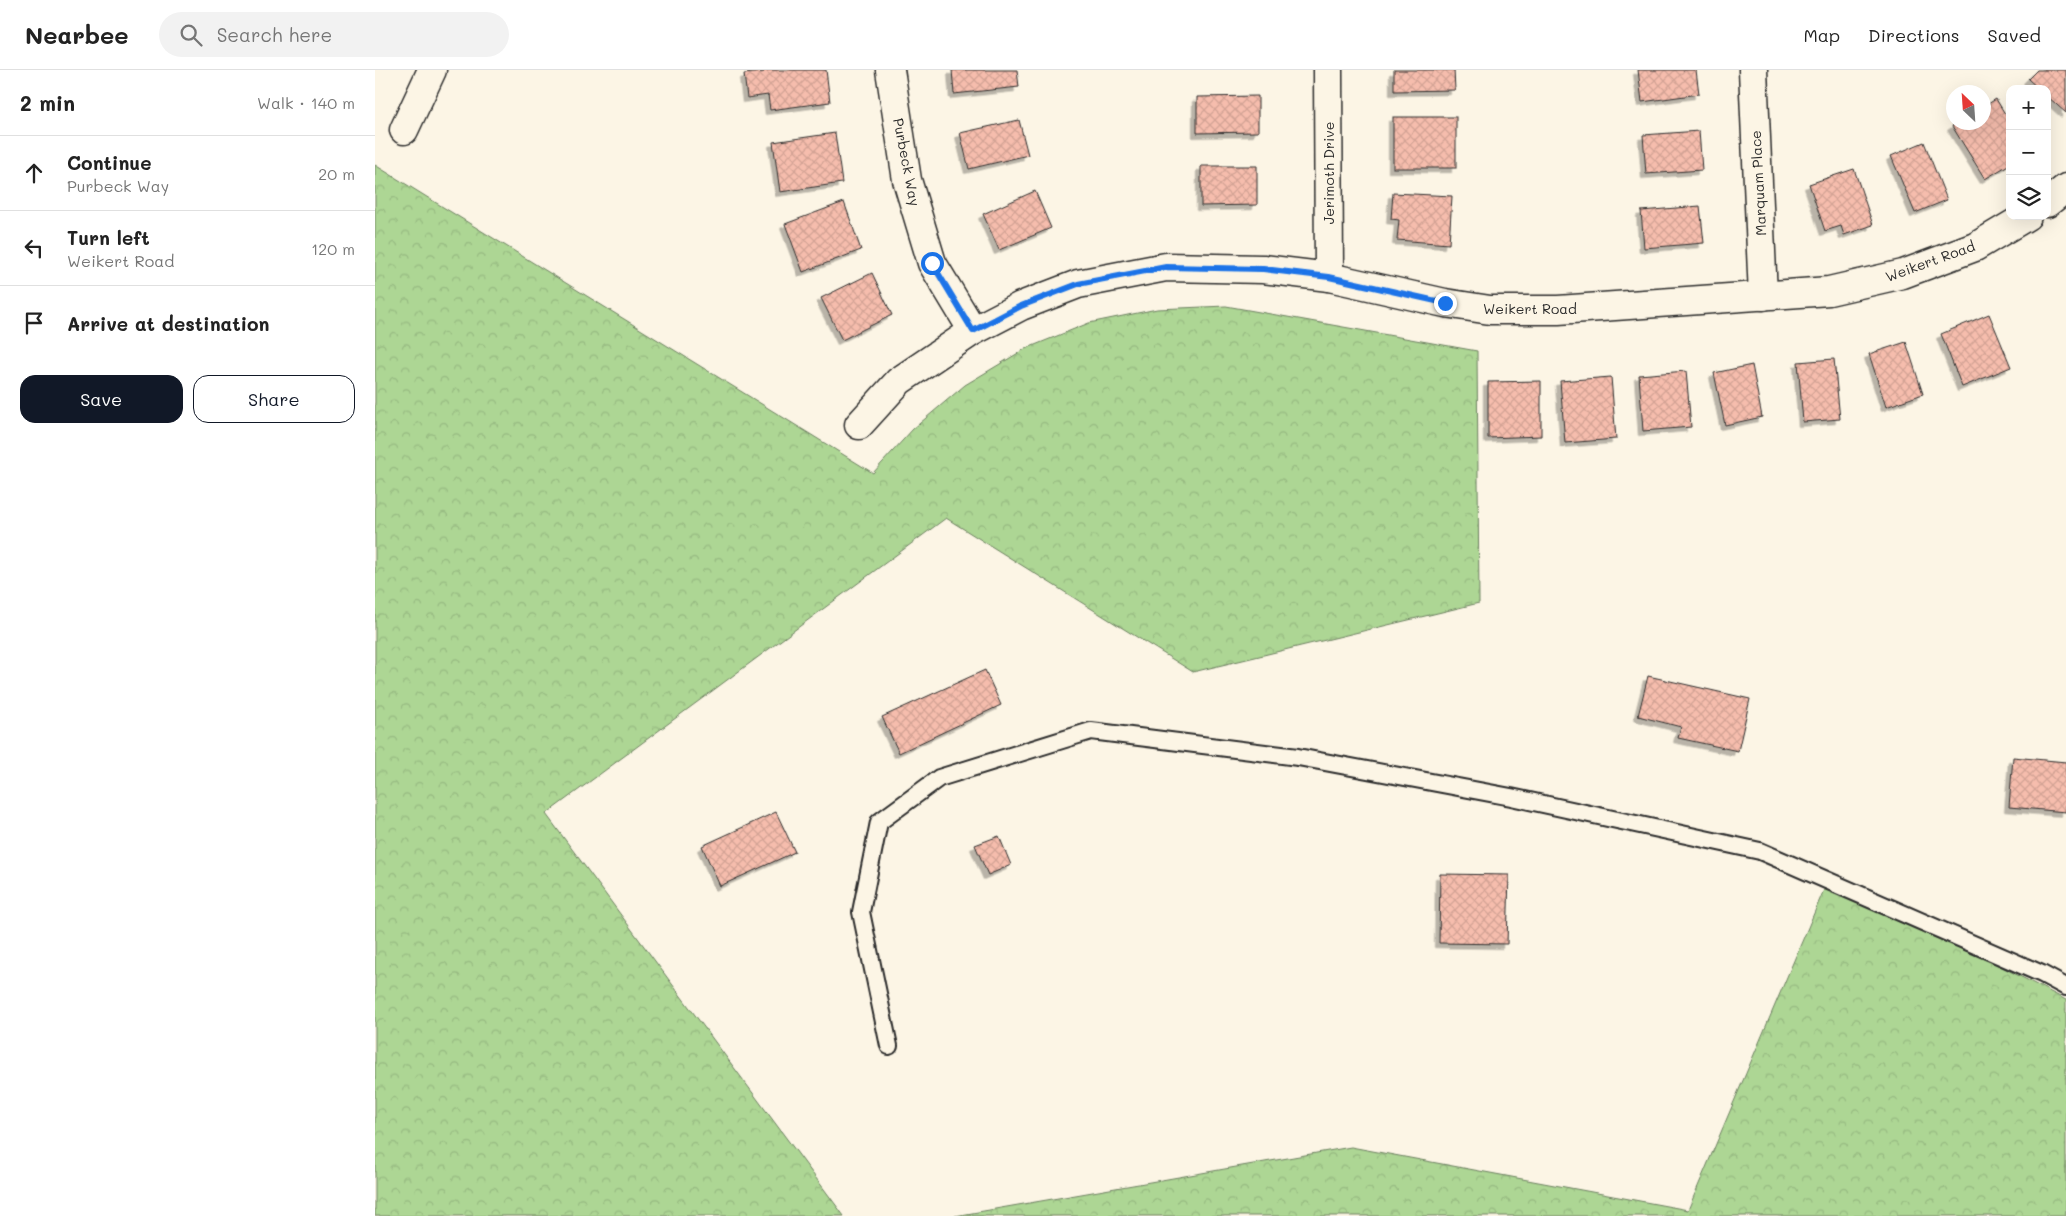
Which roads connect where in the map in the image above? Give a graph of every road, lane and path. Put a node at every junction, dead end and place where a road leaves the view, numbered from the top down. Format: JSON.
{"nodes":[{"id":1,"x":432,"y":70,"type":"edge"},
{"id":2,"x":890,"y":70,"type":"edge"},
{"id":3,"x":1328,"y":70,"type":"edge"},
{"id":4,"x":1753,"y":70,"type":"edge"},
{"id":5,"x":404,"y":130,"type":"dead end"},
{"id":6,"x":2066,"y":188,"type":"edge"},
{"id":7,"x":2051,"y":200,"type":"edge"},
{"id":8,"x":2020,"y":220,"type":"edge"},
{"id":9,"x":1329,"y":277,"type":"junction"},
{"id":10,"x":1763,"y":296,"type":"junction"},
{"id":11,"x":973,"y":331,"type":"junction"},
{"id":12,"x":859,"y":425,"type":"dead end"},
{"id":13,"x":2066,"y":987,"type":"edge"},
{"id":14,"x":889,"y":1046,"type":"dead end"}],
"edges":[{"from":1,"to":5,"type":"street"},
{"from":2,"to":11,"type":"street","name":"Purbeck Way"},
{"from":3,"to":9,"type":"street","name":"Jerimoth Drive"},
{"from":4,"to":10,"type":"street","name":"Marquam Place"},
{"from":6,"to":7,"type":"street"},
{"from":8,"to":10,"type":"street","name":"Weikert Road"},
{"from":9,"to":10,"type":"street","name":"Weikert Road"},
{"from":9,"to":11,"type":"street","name":"Weikert Road"},
{"from":11,"to":12,"type":"street","name":"Weikert Road"},
{"from":13,"to":14,"type":"lane"}]}
